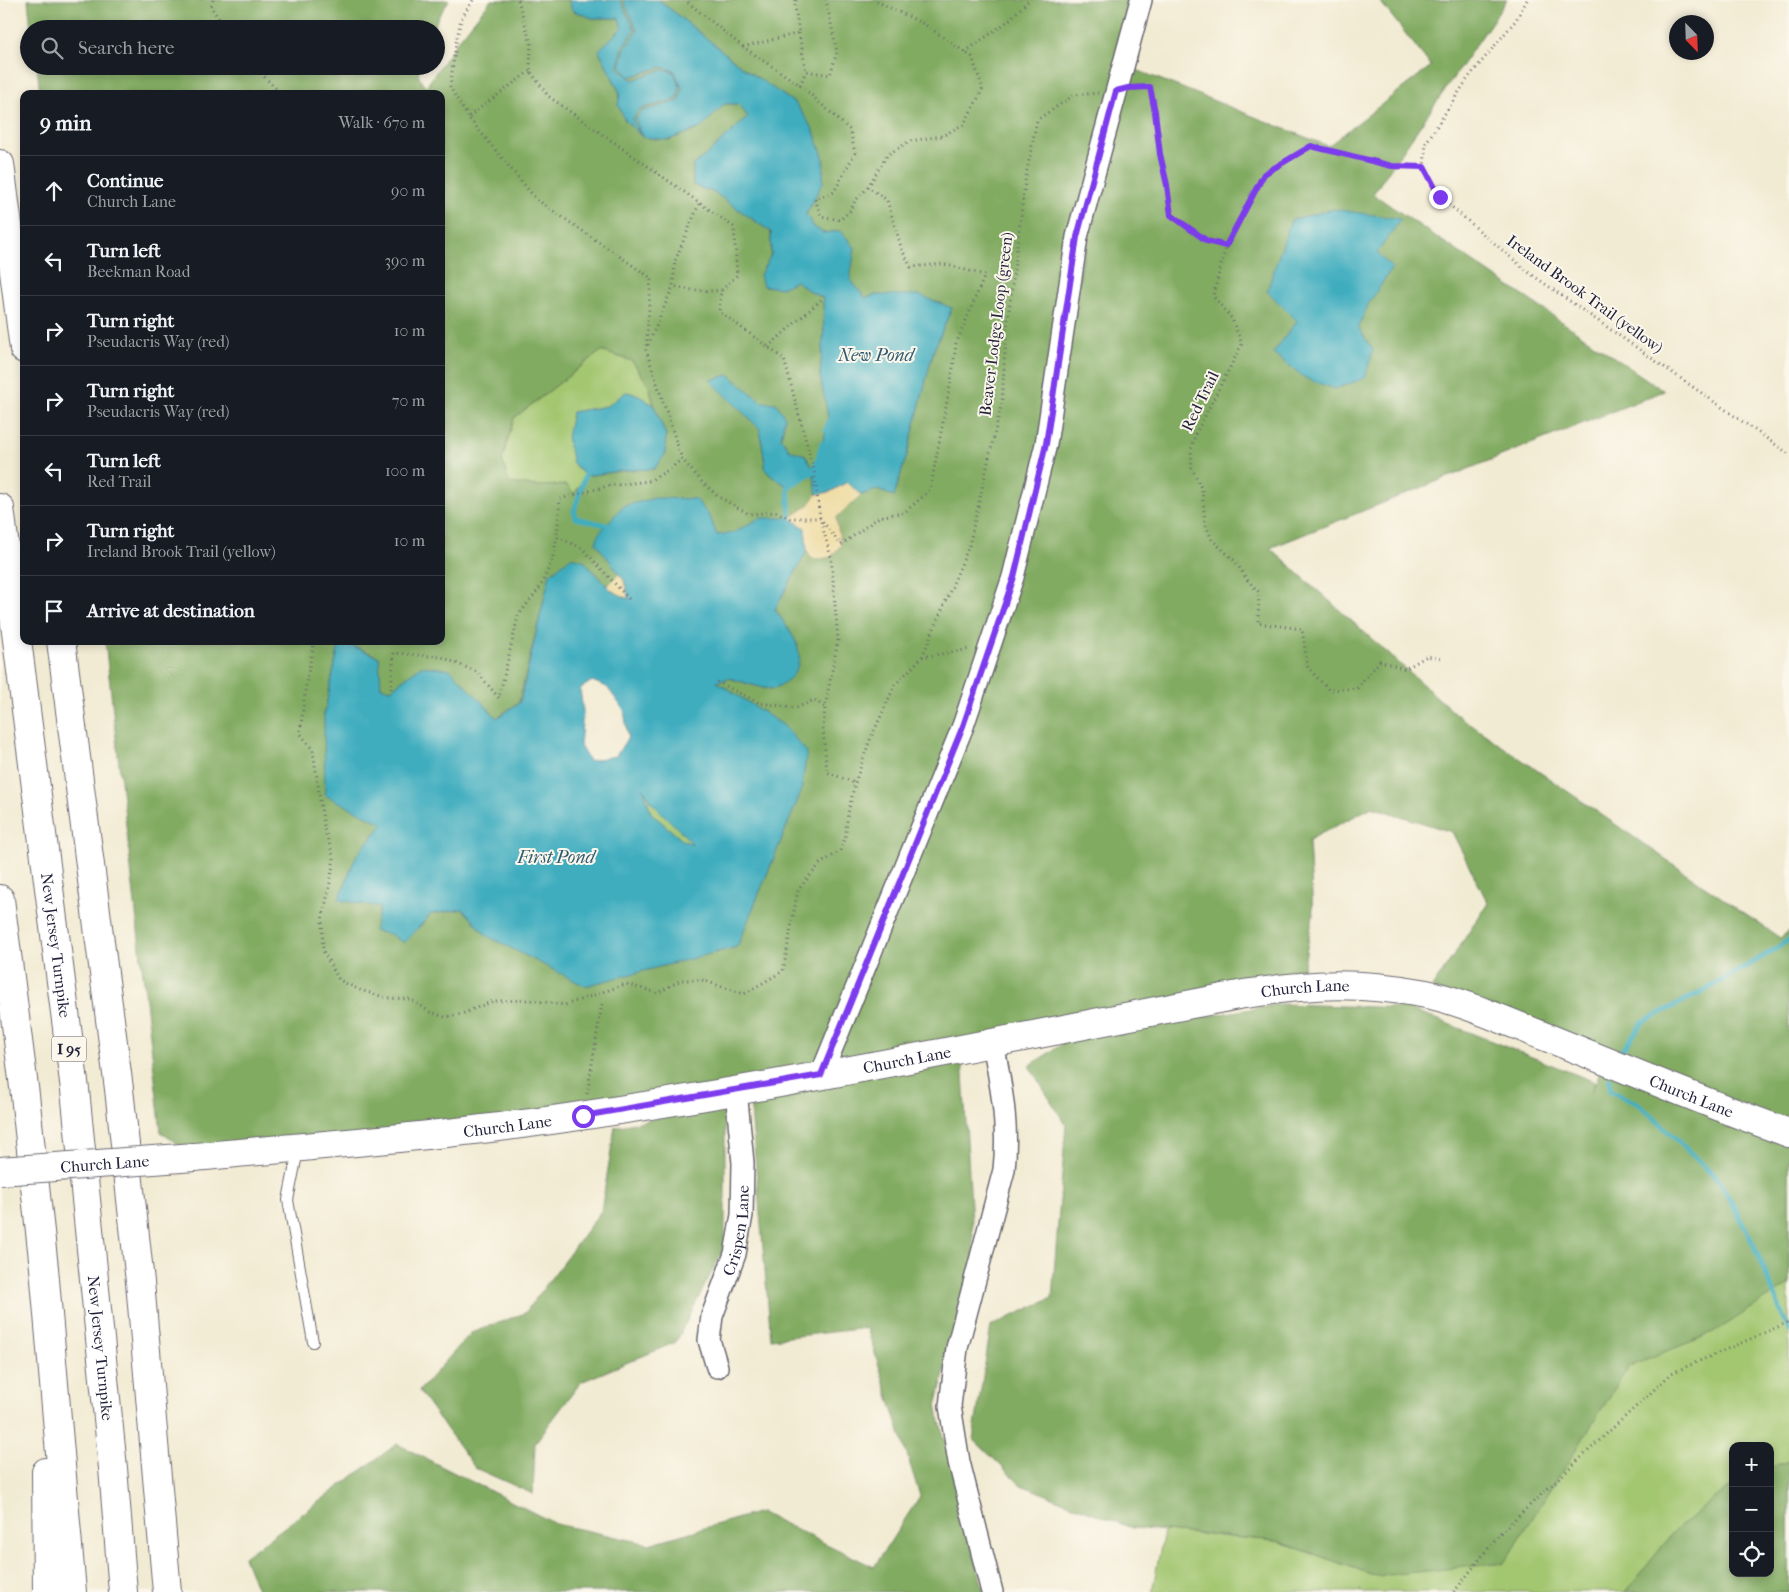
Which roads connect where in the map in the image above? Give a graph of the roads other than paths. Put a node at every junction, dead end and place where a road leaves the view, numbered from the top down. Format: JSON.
{"nodes":[{"id":1,"x":1141,"y":0,"type":"edge"},
{"id":2,"x":0,"y":164,"type":"edge"},
{"id":3,"x":20,"y":318,"type":"edge"},
{"id":4,"x":0,"y":508,"type":"edge"},
{"id":5,"x":62,"y":645,"type":"edge"},
{"id":6,"x":0,"y":899,"type":"edge"},
{"id":7,"x":993,"y":1042,"type":"junction"},
{"id":8,"x":821,"y":1075,"type":"junction"},
{"id":9,"x":736,"y":1090,"type":"junction"},
{"id":10,"x":1789,"y":1133,"type":"edge"},
{"id":11,"x":299,"y":1147,"type":"junction"},
{"id":12,"x":0,"y":1171,"type":"edge"},
{"id":13,"x":44,"y":1268,"type":"junction"},
{"id":14,"x":313,"y":1342,"type":"dead end"},
{"id":15,"x":717,"y":1367,"type":"dead end"},
{"id":16,"x":47,"y":1592,"type":"edge"},
{"id":17,"x":72,"y":1592,"type":"edge"},
{"id":18,"x":122,"y":1592,"type":"edge"},
{"id":19,"x":167,"y":1592,"type":"edge"},
{"id":20,"x":992,"y":1592,"type":"edge"}],
"edges":[{"from":1,"to":8,"type":"street"},
{"from":2,"to":3,"type":"main road"},
{"from":4,"to":18,"type":"main road","name":"New Jersey Turnpike","number":"I 95"},
{"from":5,"to":19,"type":"main road"},
{"from":6,"to":13,"type":"main road"},
{"from":7,"to":8,"type":"main road","name":"Church Lane"},
{"from":7,"to":10,"type":"main road","name":"Church Lane"},
{"from":7,"to":20,"type":"street"},
{"from":8,"to":9,"type":"main road","name":"Church Lane"},
{"from":9,"to":11,"type":"main road","name":"Church Lane"},
{"from":9,"to":15,"type":"street","name":"Crispen Lane"},
{"from":11,"to":12,"type":"main road","name":"Church Lane","bridge":true},
{"from":11,"to":14,"type":"lane"},
{"from":13,"to":16,"type":"main road"},
{"from":13,"to":17,"type":"main road"}]}
